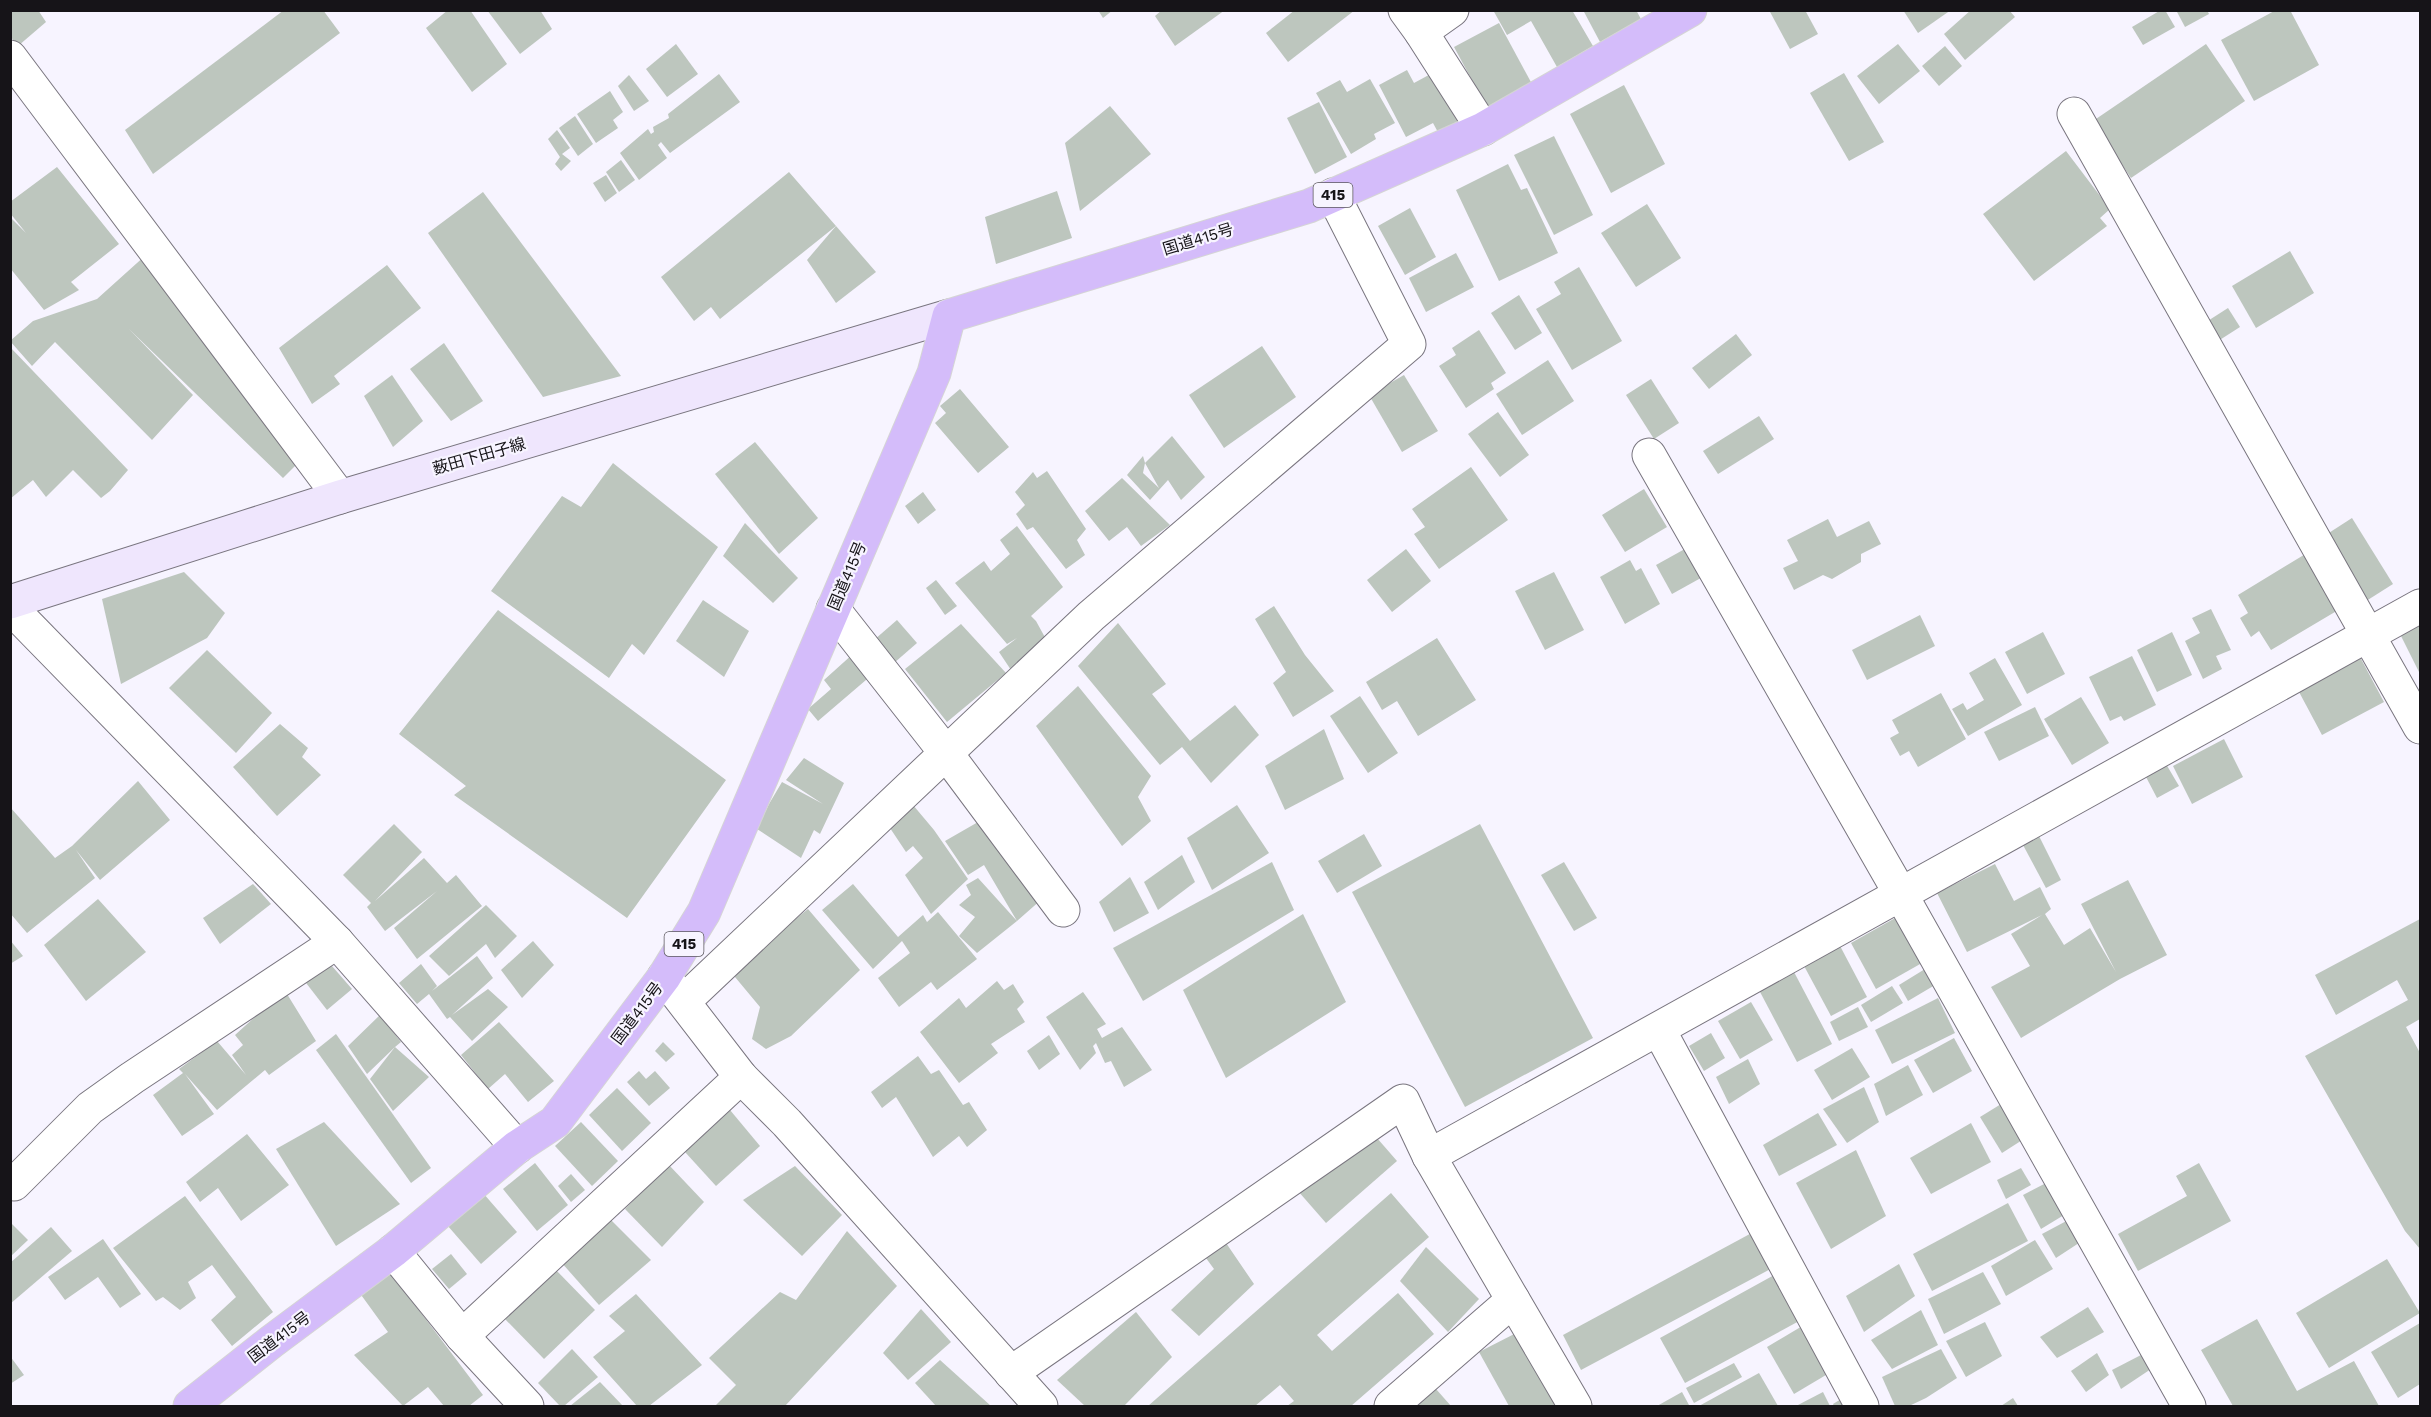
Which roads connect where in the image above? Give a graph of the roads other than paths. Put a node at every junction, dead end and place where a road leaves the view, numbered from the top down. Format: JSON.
{"nodes":[{"id":1,"x":1452,"y":10,"type":"edge"},
{"id":2,"x":1690,"y":10,"type":"edge"},
{"id":3,"x":1413,"y":21,"type":"edge"},
{"id":4,"x":10,"y":57,"type":"edge"},
{"id":5,"x":2074,"y":114,"type":"dead end"},
{"id":6,"x":1483,"y":129,"type":"junction"},
{"id":7,"x":1333,"y":195,"type":"junction"},
{"id":8,"x":950,"y":316,"type":"junction"},
{"id":9,"x":1648,"y":455,"type":"dead end"},
{"id":10,"x":339,"y":497,"type":"junction"},
{"id":11,"x":10,"y":602,"type":"edge"},
{"id":12,"x":2421,"y":606,"type":"edge"},
{"id":13,"x":10,"y":607,"type":"edge"},
{"id":14,"x":834,"y":609,"type":"junction"},
{"id":15,"x":2370,"y":634,"type":"junction"},
{"id":16,"x":2421,"y":727,"type":"edge"},
{"id":17,"x":946,"y":753,"type":"junction"},
{"id":18,"x":1900,"y":893,"type":"junction"},
{"id":19,"x":1063,"y":910,"type":"dead end"},
{"id":20,"x":337,"y":942,"type":"junction"},
{"id":21,"x":674,"y":989,"type":"junction"},
{"id":22,"x":1659,"y":1030,"type":"junction"},
{"id":23,"x":741,"y":1077,"type":"junction"},
{"id":24,"x":517,"y":1147,"type":"junction"},
{"id":25,"x":1430,"y":1156,"type":"junction"},
{"id":26,"x":14,"y":1184,"type":"dead end"},
{"id":27,"x":393,"y":1251,"type":"junction"},
{"id":28,"x":1513,"y":1300,"type":"junction"},
{"id":29,"x":462,"y":1336,"type":"junction"},
{"id":30,"x":1011,"y":1373,"type":"junction"},
{"id":31,"x":526,"y":1406,"type":"edge"},
{"id":32,"x":190,"y":1407,"type":"edge"},
{"id":33,"x":1041,"y":1407,"type":"edge"},
{"id":34,"x":1391,"y":1407,"type":"edge"},
{"id":35,"x":1575,"y":1407,"type":"edge"},
{"id":36,"x":1862,"y":1407,"type":"edge"},
{"id":37,"x":2189,"y":1407,"type":"edge"}],
"edges":[{"from":1,"to":3,"type":"street"},
{"from":2,"to":6,"type":"highway","name":"国道415号","number":"415"},
{"from":3,"to":6,"type":"street"},
{"from":4,"to":10,"type":"street"},
{"from":5,"to":15,"type":"street"},
{"from":6,"to":7,"type":"highway","name":"国道415号","number":"415"},
{"from":7,"to":8,"type":"highway","name":"国道415号","number":"415"},
{"from":7,"to":17,"type":"street"},
{"from":8,"to":10,"type":"main road","name":"薮田下田子線"},
{"from":8,"to":14,"type":"highway","name":"国道415号","number":"415"},
{"from":9,"to":18,"type":"street"},
{"from":10,"to":11,"type":"main road","name":"薮田下田子線"},
{"from":12,"to":15,"type":"street"},
{"from":13,"to":20,"type":"street"},
{"from":14,"to":17,"type":"street"},
{"from":14,"to":21,"type":"highway","name":"国道415号","number":"415"},
{"from":15,"to":16,"type":"street"},
{"from":15,"to":18,"type":"street"},
{"from":17,"to":19,"type":"street"},
{"from":17,"to":21,"type":"street"},
{"from":18,"to":22,"type":"street"},
{"from":18,"to":37,"type":"street"},
{"from":20,"to":24,"type":"street"},
{"from":20,"to":26,"type":"street"},
{"from":21,"to":23,"type":"street"},
{"from":21,"to":24,"type":"highway","name":"国道415号","number":"415"},
{"from":22,"to":25,"type":"street"},
{"from":22,"to":36,"type":"street"},
{"from":23,"to":29,"type":"street"},
{"from":23,"to":30,"type":"street"},
{"from":24,"to":27,"type":"highway","name":"国道415号","number":"415"},
{"from":25,"to":28,"type":"street"},
{"from":25,"to":30,"type":"street"},
{"from":27,"to":29,"type":"street"},
{"from":27,"to":32,"type":"highway","name":"国道415号","number":"415"},
{"from":28,"to":34,"type":"street"},
{"from":28,"to":35,"type":"street"},
{"from":29,"to":31,"type":"street"},
{"from":30,"to":33,"type":"street"}]}
